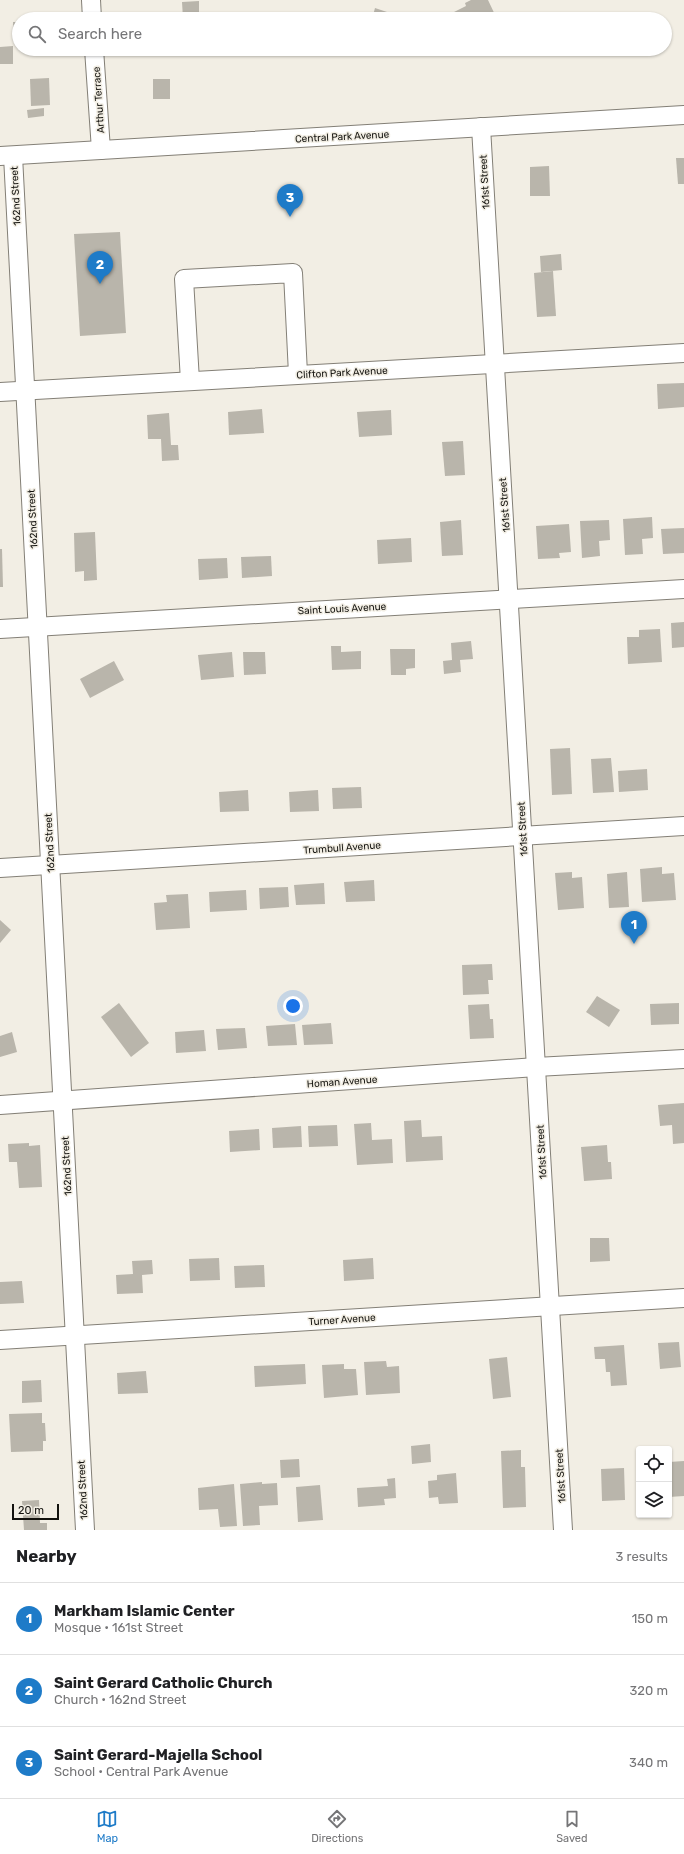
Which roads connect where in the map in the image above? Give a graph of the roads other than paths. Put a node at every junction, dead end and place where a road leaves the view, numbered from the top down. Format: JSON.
{"nodes":[{"id":1,"x":91,"y":0,"type":"edge"},
{"id":2,"x":92,"y":12,"type":"edge"},
{"id":3,"x":94,"y":56,"type":"edge"},
{"id":4,"x":684,"y":115,"type":"edge"},
{"id":5,"x":481,"y":128,"type":"junction"},
{"id":6,"x":101,"y":150,"type":"junction"},
{"id":7,"x":6,"y":156,"type":"edge"},
{"id":8,"x":684,"y":353,"type":"edge"},
{"id":9,"x":495,"y":363,"type":"junction"},
{"id":10,"x":298,"y":374,"type":"junction"},
{"id":11,"x":190,"y":381,"type":"junction"},
{"id":12,"x":25,"y":390,"type":"junction"},
{"id":13,"x":0,"y":392,"type":"edge"},
{"id":14,"x":684,"y":589,"type":"edge"},
{"id":15,"x":509,"y":598,"type":"junction"},
{"id":16,"x":38,"y":626,"type":"junction"},
{"id":17,"x":0,"y":629,"type":"edge"},
{"id":18,"x":684,"y":826,"type":"edge"},
{"id":19,"x":522,"y":835,"type":"junction"},
{"id":20,"x":50,"y":866,"type":"junction"},
{"id":21,"x":0,"y":868,"type":"edge"},
{"id":22,"x":684,"y":1059,"type":"edge"},
{"id":23,"x":536,"y":1067,"type":"junction"},
{"id":24,"x":62,"y":1101,"type":"junction"},
{"id":25,"x":0,"y":1105,"type":"edge"},
{"id":26,"x":684,"y":1298,"type":"edge"},
{"id":27,"x":550,"y":1306,"type":"junction"},
{"id":28,"x":74,"y":1335,"type":"junction"},
{"id":29,"x":0,"y":1340,"type":"edge"},
{"id":30,"x":85,"y":1530,"type":"edge"},
{"id":31,"x":563,"y":1530,"type":"edge"}],
"edges":[{"from":1,"to":2,"type":"street"},
{"from":3,"to":6,"type":"street","name":"Arthur Terrace"},
{"from":4,"to":5,"type":"street","name":"Central Park Avenue"},
{"from":5,"to":6,"type":"street","name":"Central Park Avenue"},
{"from":5,"to":9,"type":"street","name":"161st Street"},
{"from":6,"to":7,"type":"street","name":"Central Park Avenue"},
{"from":7,"to":12,"type":"street","name":"162nd Street"},
{"from":8,"to":9,"type":"street","name":"Clifton Park Avenue"},
{"from":9,"to":10,"type":"street","name":"Clifton Park Avenue"},
{"from":9,"to":15,"type":"street","name":"161st Street"},
{"from":10,"to":11,"type":"street","name":"Clifton Park Avenue"},
{"from":10,"to":11,"type":"street"},
{"from":11,"to":12,"type":"street","name":"Clifton Park Avenue"},
{"from":12,"to":13,"type":"street","name":"Clifton Park Avenue"},
{"from":12,"to":16,"type":"street","name":"162nd Street"},
{"from":14,"to":15,"type":"street","name":"Saint Louis Avenue"},
{"from":15,"to":16,"type":"street","name":"Saint Louis Avenue"},
{"from":15,"to":19,"type":"street","name":"161st Street"},
{"from":16,"to":17,"type":"street","name":"Saint Louis Avenue"},
{"from":16,"to":20,"type":"street","name":"162nd Street"},
{"from":18,"to":19,"type":"street","name":"Trumbull Avenue"},
{"from":19,"to":20,"type":"street","name":"Trumbull Avenue"},
{"from":19,"to":23,"type":"street","name":"161st Street"},
{"from":20,"to":21,"type":"street","name":"Trumbull Avenue"},
{"from":20,"to":24,"type":"street","name":"162nd Street"},
{"from":22,"to":23,"type":"street","name":"Homan Avenue"},
{"from":23,"to":24,"type":"street","name":"Homan Avenue"},
{"from":23,"to":27,"type":"street","name":"161st Street"},
{"from":24,"to":25,"type":"street","name":"Homan Avenue"},
{"from":24,"to":28,"type":"street","name":"162nd Street"},
{"from":26,"to":27,"type":"street","name":"Turner Avenue"},
{"from":27,"to":28,"type":"street","name":"Turner Avenue"},
{"from":27,"to":31,"type":"street","name":"161st Street"},
{"from":28,"to":29,"type":"street","name":"Turner Avenue"},
{"from":28,"to":30,"type":"street","name":"162nd Street"}]}
